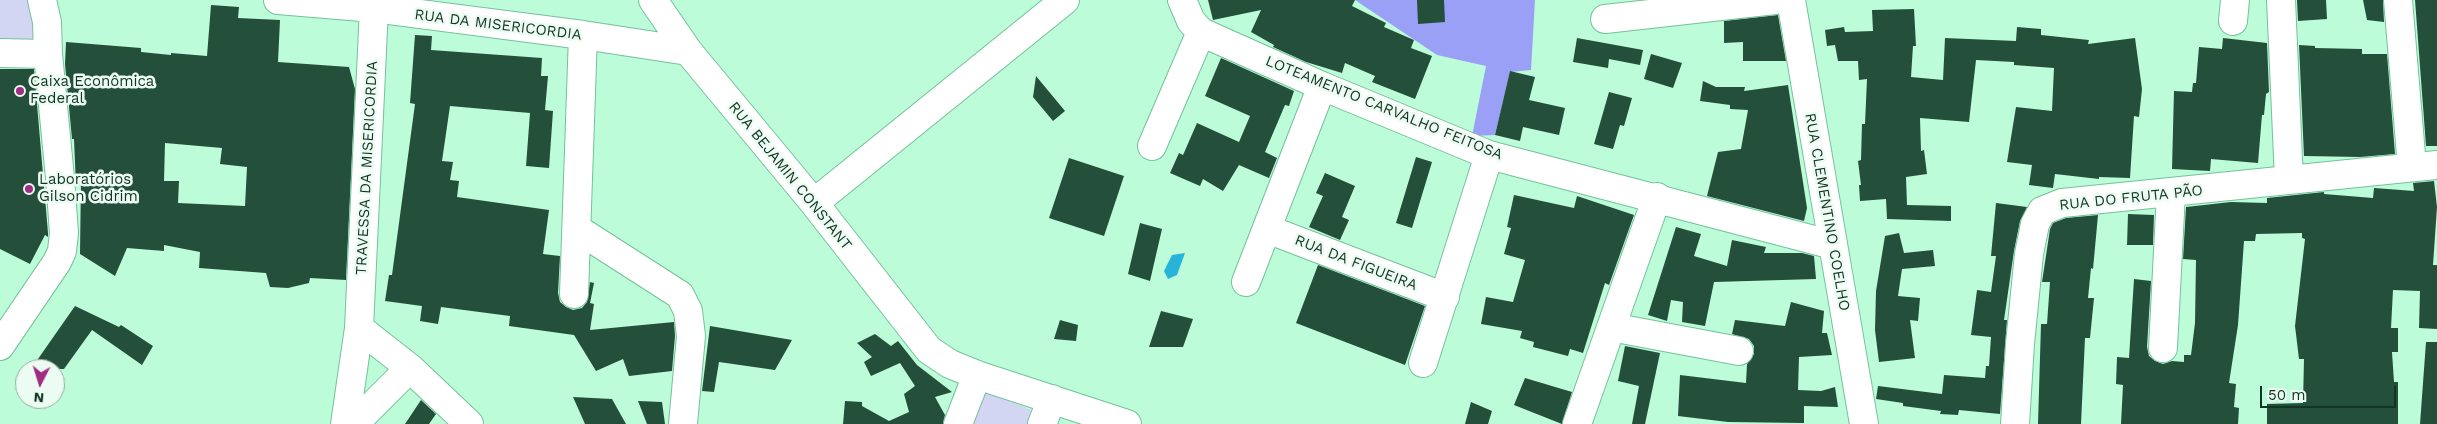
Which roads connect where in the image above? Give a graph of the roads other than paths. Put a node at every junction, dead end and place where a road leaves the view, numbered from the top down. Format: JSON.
{"nodes":[{"id":1,"x":278,"y":0,"type":"edge"},
{"id":2,"x":291,"y":0,"type":"edge"},
{"id":3,"x":653,"y":0,"type":"edge"},
{"id":4,"x":1065,"y":0,"type":"edge"},
{"id":5,"x":1182,"y":0,"type":"edge"},
{"id":6,"x":1774,"y":0,"type":"edge"},
{"id":7,"x":1791,"y":0,"type":"edge"},
{"id":8,"x":2280,"y":0,"type":"edge"},
{"id":9,"x":2398,"y":0,"type":"edge"},
{"id":10,"x":47,"y":7,"type":"edge"},
{"id":11,"x":401,"y":7,"type":"edge"},
{"id":12,"x":374,"y":8,"type":"junction"},
{"id":13,"x":1605,"y":19,"type":"dead end"},
{"id":14,"x":1201,"y":32,"type":"junction"},
{"id":15,"x":583,"y":34,"type":"junction"},
{"id":16,"x":688,"y":51,"type":"junction"},
{"id":17,"x":0,"y":53,"type":"edge"},
{"id":18,"x":48,"y":54,"type":"junction"},
{"id":19,"x":1322,"y":86,"type":"junction"},
{"id":20,"x":1152,"y":146,"type":"dead end"},
{"id":21,"x":1489,"y":155,"type":"junction"},
{"id":22,"x":2424,"y":166,"type":"edge"},
{"id":23,"x":2289,"y":180,"type":"junction"},
{"id":24,"x":2171,"y":193,"type":"junction"},
{"id":25,"x":1657,"y":197,"type":"junction"},
{"id":26,"x":814,"y":203,"type":"junction"},
{"id":27,"x":578,"y":229,"type":"junction"},
{"id":28,"x":1267,"y":229,"type":"junction"},
{"id":29,"x":1833,"y":245,"type":"junction"},
{"id":30,"x":1246,"y":282,"type":"dead end"},
{"id":31,"x":574,"y":294,"type":"dead end"},
{"id":32,"x":1445,"y":297,"type":"junction"},
{"id":33,"x":1611,"y":327,"type":"junction"},
{"id":34,"x":359,"y":328,"type":"junction"},
{"id":35,"x":0,"y":346,"type":"edge"},
{"id":36,"x":2162,"y":348,"type":"dead end"},
{"id":37,"x":1739,"y":351,"type":"dead end"},
{"id":38,"x":1423,"y":362,"type":"dead end"},
{"id":39,"x":410,"y":368,"type":"junction"},
{"id":40,"x":977,"y":375,"type":"junction"},
{"id":41,"x":1047,"y":412,"type":"edge"},
{"id":42,"x":345,"y":424,"type":"edge"},
{"id":43,"x":354,"y":424,"type":"edge"},
{"id":44,"x":469,"y":424,"type":"edge"},
{"id":45,"x":683,"y":424,"type":"edge"},
{"id":46,"x":958,"y":424,"type":"edge"},
{"id":47,"x":1127,"y":424,"type":"edge"},
{"id":48,"x":1577,"y":424,"type":"edge"},
{"id":49,"x":1864,"y":424,"type":"edge"},
{"id":50,"x":2015,"y":424,"type":"edge"}],
"edges":[{"from":1,"to":2,"type":"street","name":"RUA DA MISERICORDIA"},
{"from":2,"to":12,"type":"street","name":"RUA DA MISERICORDIA"},
{"from":3,"to":16,"type":"street","name":"RUA BEJAMIN CONSTANT"},
{"from":4,"to":26,"type":"street"},
{"from":5,"to":14,"type":"street"},
{"from":6,"to":13,"type":"street"},
{"from":7,"to":29,"type":"street","name":"RUA CLEMENTINO COELHO"},
{"from":8,"to":23,"type":"street"},
{"from":9,"to":22,"type":"street"},
{"from":10,"to":18,"type":"street"},
{"from":11,"to":12,"type":"street","name":"RUA DA MISERICORDIA"},
{"from":11,"to":15,"type":"street","name":"RUA DA MISERICORDIA"},
{"from":12,"to":34,"type":"street","name":"TRAVESSA DA MISERICORDIA"},
{"from":14,"to":19,"type":"street","name":"LOTEAMENTO CARVALHO FEITOSA"},
{"from":14,"to":20,"type":"street"},
{"from":15,"to":16,"type":"street","name":"RUA DA MISERICORDIA"},
{"from":15,"to":27,"type":"street"},
{"from":16,"to":26,"type":"street","name":"RUA BEJAMIN CONSTANT"},
{"from":17,"to":18,"type":"street"},
{"from":18,"to":35,"type":"street"},
{"from":19,"to":21,"type":"street","name":"LOTEAMENTO CARVALHO FEITOSA"},
{"from":19,"to":28,"type":"street"},
{"from":21,"to":25,"type":"street","name":"LOTEAMENTO CARVALHO FEITOSA"},
{"from":21,"to":32,"type":"street"},
{"from":22,"to":23,"type":"street","name":"RUA DO FRUTA PÃO"},
{"from":23,"to":24,"type":"street","name":"RUA DO FRUTA PÃO"},
{"from":24,"to":36,"type":"street"},
{"from":24,"to":50,"type":"street","name":"RUA DO FRUTA PÃO"},
{"from":25,"to":29,"type":"street","name":"LOTEAMENTO CARVALHO FEITOSA"},
{"from":25,"to":33,"type":"street"},
{"from":26,"to":40,"type":"street","name":"RUA BEJAMIN CONSTANT"},
{"from":27,"to":31,"type":"street"},
{"from":27,"to":45,"type":"street"},
{"from":28,"to":30,"type":"street"},
{"from":28,"to":32,"type":"street","name":"RUA DA FIGUEIRA"},
{"from":29,"to":49,"type":"street","name":"RUA CLEMENTINO COELHO"},
{"from":32,"to":38,"type":"street"},
{"from":33,"to":37,"type":"street"},
{"from":33,"to":48,"type":"street"},
{"from":34,"to":39,"type":"street"},
{"from":34,"to":42,"type":"street","name":"TRAVESSA DA MISERICORDIA"},
{"from":39,"to":43,"type":"street"},
{"from":39,"to":44,"type":"street"},
{"from":40,"to":41,"type":"street","name":"RUA BEJAMIN CONSTANT"},
{"from":40,"to":46,"type":"street"},
{"from":41,"to":47,"type":"street","name":"RUA BEJAMIN CONSTANT"}]}
